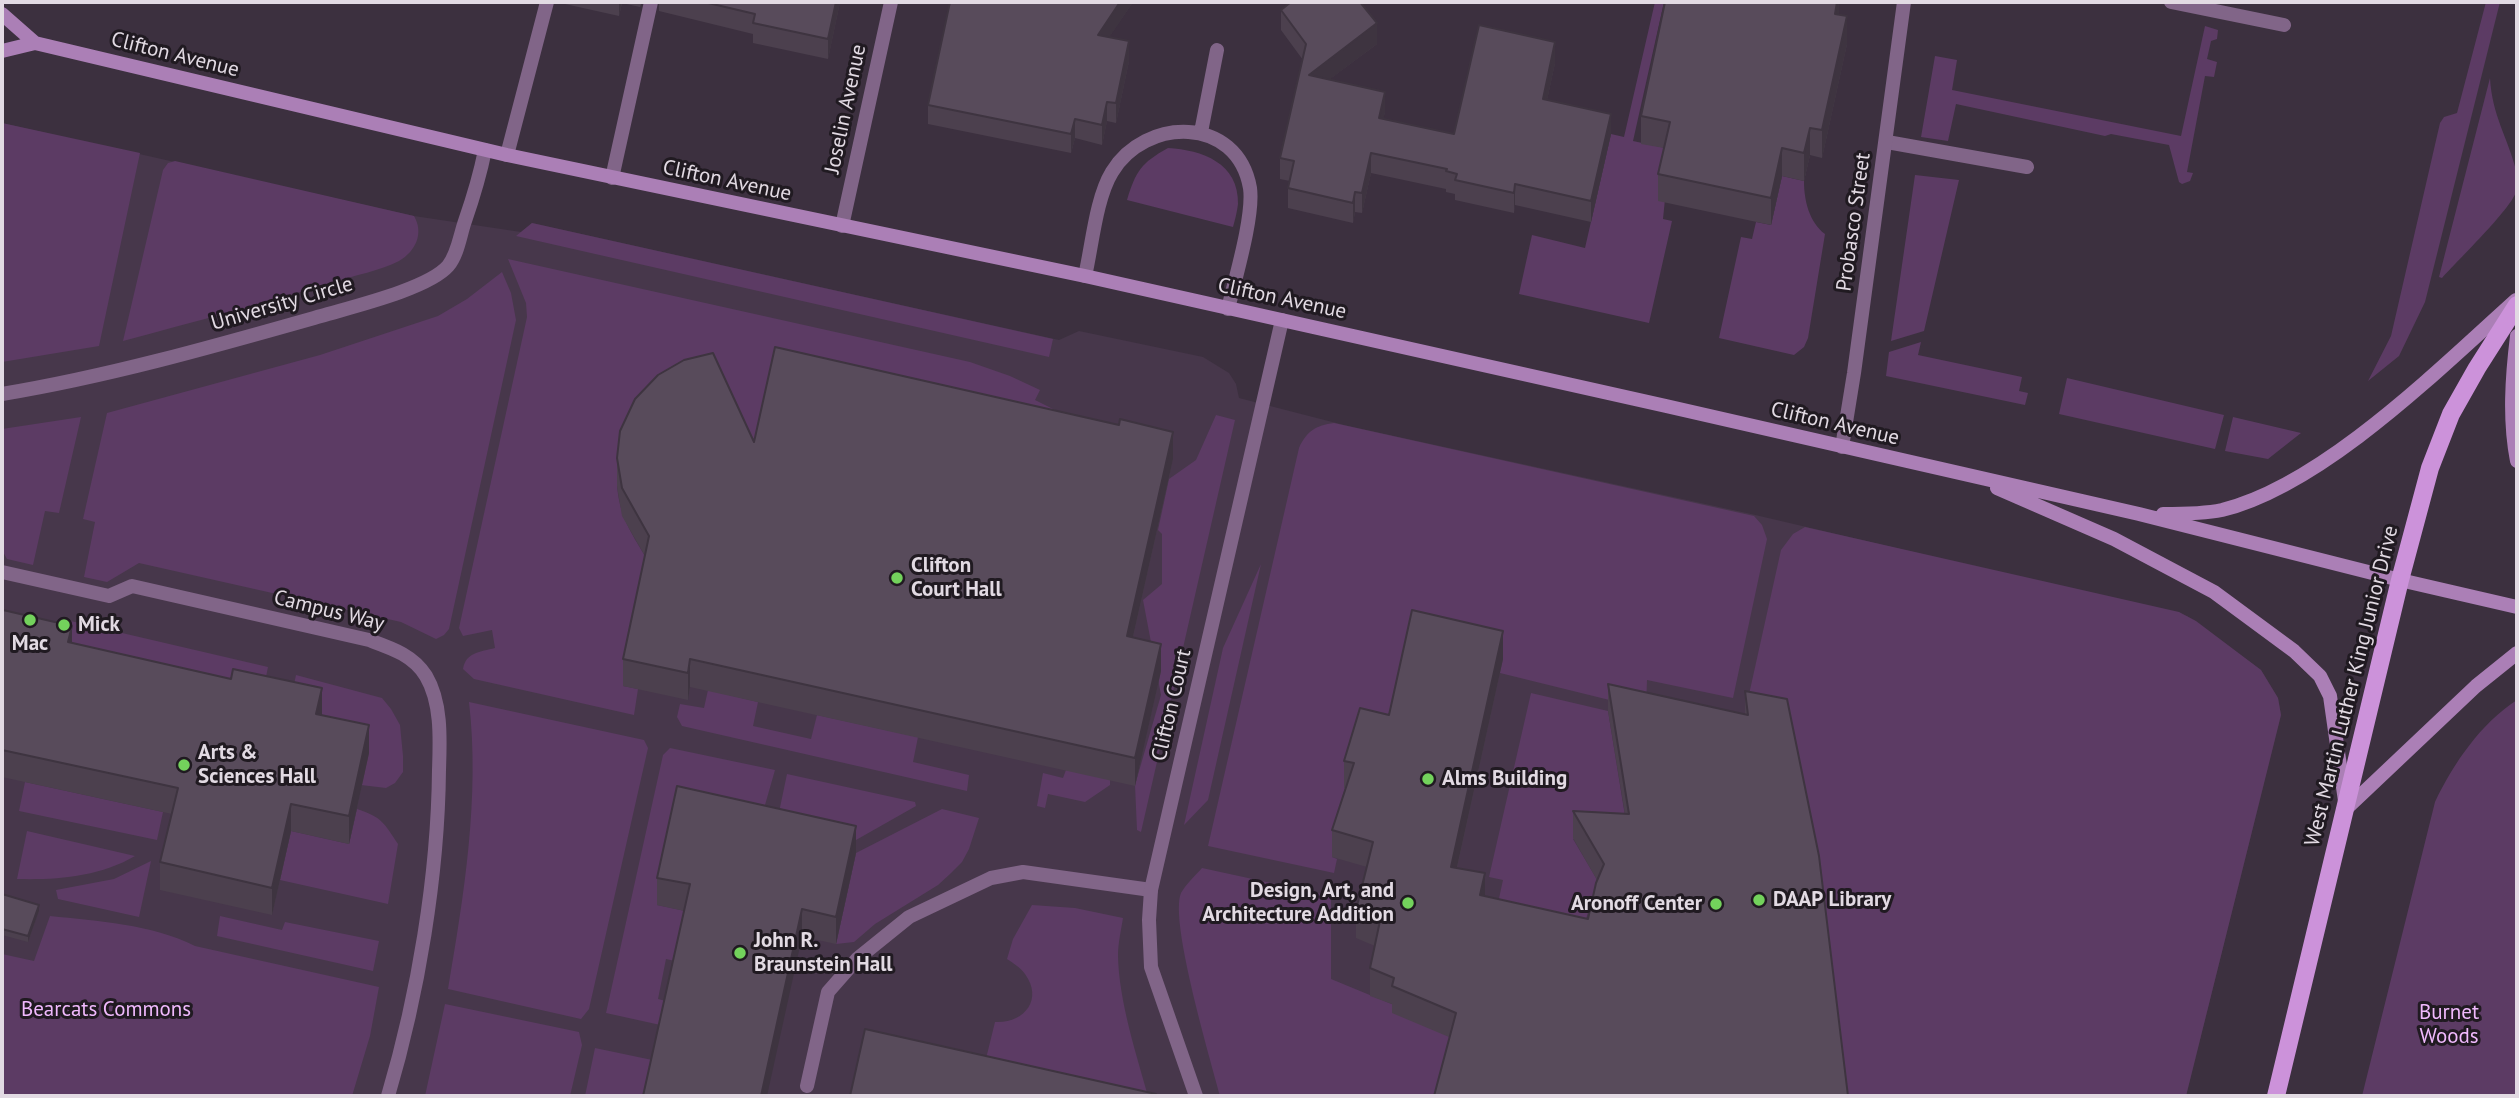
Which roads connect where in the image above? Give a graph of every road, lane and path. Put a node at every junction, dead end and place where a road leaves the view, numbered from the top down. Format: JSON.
{"nodes":[{"id":1,"x":547,"y":2,"type":"edge"},
{"id":2,"x":652,"y":2,"type":"edge"},
{"id":3,"x":891,"y":2,"type":"edge"},
{"id":4,"x":1905,"y":2,"type":"edge"},
{"id":5,"x":2171,"y":2,"type":"edge"},
{"id":6,"x":2,"y":14,"type":"edge"},
{"id":7,"x":2284,"y":25,"type":"dead end"},
{"id":8,"x":34,"y":43,"type":"junction"},
{"id":9,"x":1217,"y":50,"type":"dead end"},
{"id":10,"x":2,"y":51,"type":"edge"},
{"id":11,"x":1202,"y":132,"type":"junction"},
{"id":12,"x":1887,"y":142,"type":"junction"},
{"id":13,"x":485,"y":150,"type":"junction"},
{"id":14,"x":507,"y":155,"type":"junction"},
{"id":15,"x":2027,"y":167,"type":"dead end"},
{"id":16,"x":612,"y":178,"type":"junction"},
{"id":17,"x":842,"y":226,"type":"junction"},
{"id":18,"x":1085,"y":276,"type":"junction"},
{"id":19,"x":2517,"y":299,"type":"edge"},
{"id":20,"x":2517,"y":305,"type":"edge"},
{"id":21,"x":1228,"y":309,"type":"junction"},
{"id":22,"x":1282,"y":320,"type":"junction"},
{"id":23,"x":2517,"y":336,"type":"edge"},
{"id":24,"x":2,"y":394,"type":"edge"},
{"id":25,"x":1842,"y":447,"type":"junction"},
{"id":26,"x":2517,"y":461,"type":"edge"},
{"id":27,"x":1966,"y":475,"type":"junction"},
{"id":28,"x":2139,"y":514,"type":"junction"},
{"id":29,"x":2,"y":572,"type":"edge"},
{"id":30,"x":2400,"y":580,"type":"junction"},
{"id":31,"x":2517,"y":607,"type":"edge"},
{"id":32,"x":2517,"y":653,"type":"edge"},
{"id":33,"x":2346,"y":809,"type":"junction"},
{"id":34,"x":1151,"y":890,"type":"junction"},
{"id":35,"x":807,"y":1086,"type":"dead end"},
{"id":36,"x":388,"y":1096,"type":"edge"},
{"id":37,"x":1196,"y":1096,"type":"edge"},
{"id":38,"x":2276,"y":1096,"type":"edge"}],
"edges":[{"from":1,"to":14,"type":"street"},
{"from":2,"to":16,"type":"street"},
{"from":3,"to":17,"type":"street","name":"Joselin Avenue"},
{"from":4,"to":12,"type":"street","name":"Probasco Street"},
{"from":5,"to":7,"type":"street"},
{"from":6,"to":8,"type":"main road","name":"Clifton Avenue"},
{"from":8,"to":10,"type":"main road","name":"Clifton Avenue"},
{"from":8,"to":13,"type":"main road","name":"Clifton Avenue"},
{"from":9,"to":11,"type":"street"},
{"from":11,"to":18,"type":"street"},
{"from":11,"to":21,"type":"street"},
{"from":12,"to":15,"type":"street"},
{"from":12,"to":25,"type":"street","name":"Probasco Street"},
{"from":13,"to":14,"type":"main road","name":"Clifton Avenue"},
{"from":13,"to":24,"type":"street","name":"University Circle"},
{"from":14,"to":16,"type":"main road","name":"Clifton Avenue"},
{"from":16,"to":17,"type":"main road","name":"Clifton Avenue"},
{"from":17,"to":18,"type":"main road","name":"Clifton Avenue"},
{"from":18,"to":21,"type":"main road","name":"Clifton Avenue"},
{"from":19,"to":28,"type":"main road"},
{"from":20,"to":30,"type":"main road","name":"West Martin Luther King Junior Drive"},
{"from":21,"to":22,"type":"main road","name":"Clifton Avenue"},
{"from":22,"to":25,"type":"main road","name":"Clifton Avenue"},
{"from":22,"to":34,"type":"street","name":"Clifton Court"},
{"from":23,"to":26,"type":"main road"},
{"from":25,"to":27,"type":"main road","name":"Clifton Avenue"},
{"from":27,"to":28,"type":"main road","name":"Clifton Avenue"},
{"from":27,"to":33,"type":"main road"},
{"from":28,"to":30,"type":"main road","name":"Clifton Avenue"},
{"from":29,"to":36,"type":"street","name":"Campus Way"},
{"from":30,"to":31,"type":"main road","name":"Clifton Avenue"},
{"from":30,"to":33,"type":"main road","name":"West Martin Luther King Junior Drive"},
{"from":32,"to":33,"type":"main road"},
{"from":33,"to":38,"type":"main road","name":"West Martin Luther King Junior Drive"},
{"from":34,"to":35,"type":"street"},
{"from":34,"to":37,"type":"street","name":"Clifton Court"}]}
